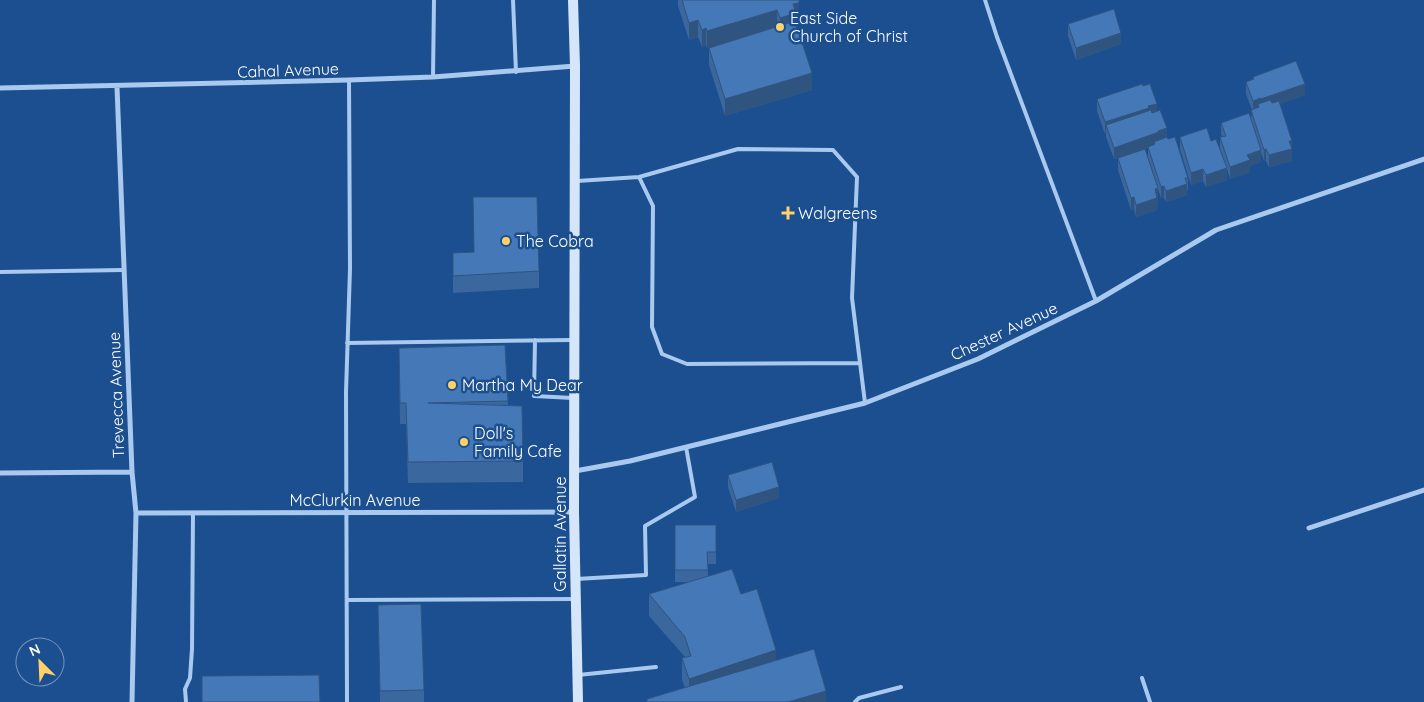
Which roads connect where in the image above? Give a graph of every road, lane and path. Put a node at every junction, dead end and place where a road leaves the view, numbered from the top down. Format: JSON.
{"nodes":[{"id":1,"x":434,"y":0,"type":"edge"},
{"id":2,"x":513,"y":0,"type":"edge"},
{"id":3,"x":576,"y":0,"type":"edge"},
{"id":4,"x":985,"y":0,"type":"edge"},
{"id":5,"x":575,"y":66,"type":"junction"},
{"id":6,"x":516,"y":72,"type":"junction"},
{"id":7,"x":433,"y":77,"type":"junction"},
{"id":8,"x":349,"y":80,"type":"junction"},
{"id":9,"x":118,"y":87,"type":"junction"},
{"id":10,"x":0,"y":88,"type":"edge"},
{"id":11,"x":1424,"y":159,"type":"edge"},
{"id":12,"x":639,"y":177,"type":"junction"},
{"id":13,"x":574,"y":181,"type":"junction"},
{"id":14,"x":124,"y":270,"type":"junction"},
{"id":15,"x":0,"y":272,"type":"edge"},
{"id":16,"x":1096,"y":300,"type":"junction"},
{"id":17,"x":535,"y":340,"type":"junction"},
{"id":18,"x":574,"y":340,"type":"junction"},
{"id":19,"x":347,"y":344,"type":"junction"},
{"id":20,"x":860,"y":363,"type":"junction"},
{"id":21,"x":574,"y":398,"type":"junction"},
{"id":22,"x":865,"y":403,"type":"junction"},
{"id":23,"x":686,"y":447,"type":"junction"},
{"id":24,"x":575,"y":471,"type":"junction"},
{"id":25,"x":132,"y":472,"type":"junction"},
{"id":26,"x":0,"y":474,"type":"edge"},
{"id":27,"x":1424,"y":490,"type":"edge"},
{"id":28,"x":136,"y":512,"type":"junction"},
{"id":29,"x":193,"y":512,"type":"junction"},
{"id":30,"x":574,"y":512,"type":"junction"},
{"id":31,"x":346,"y":513,"type":"junction"},
{"id":32,"x":1309,"y":528,"type":"dead end"},
{"id":33,"x":576,"y":579,"type":"junction"},
{"id":34,"x":576,"y":599,"type":"junction"},
{"id":35,"x":348,"y":600,"type":"junction"},
{"id":36,"x":656,"y":667,"type":"dead end"},
{"id":37,"x":578,"y":675,"type":"junction"},
{"id":38,"x":1142,"y":678,"type":"dead end"},
{"id":39,"x":901,"y":687,"type":"dead end"},
{"id":40,"x":132,"y":702,"type":"edge"},
{"id":41,"x":186,"y":702,"type":"edge"},
{"id":42,"x":347,"y":702,"type":"edge"},
{"id":43,"x":578,"y":702,"type":"edge"},
{"id":44,"x":855,"y":702,"type":"edge"},
{"id":45,"x":1150,"y":702,"type":"edge"}],
"edges":[{"from":1,"to":7,"type":"lane"},
{"from":2,"to":6,"type":"lane"},
{"from":3,"to":5,"type":"main road","name":"Gallatin Avenue"},
{"from":4,"to":16,"type":"lane"},
{"from":5,"to":6,"type":"street","name":"Cahal Avenue"},
{"from":5,"to":13,"type":"main road","name":"Gallatin Avenue"},
{"from":6,"to":7,"type":"street","name":"Cahal Avenue"},
{"from":7,"to":8,"type":"street","name":"Cahal Avenue"},
{"from":8,"to":9,"type":"street","name":"Cahal Avenue"},
{"from":8,"to":19,"type":"lane"},
{"from":9,"to":10,"type":"street","name":"Cahal Avenue"},
{"from":9,"to":14,"type":"street","name":"Trevecca Avenue"},
{"from":11,"to":16,"type":"street","name":"Chester Avenue"},
{"from":12,"to":13,"type":"lane"},
{"from":12,"to":20,"type":"lane"},
{"from":12,"to":20,"type":"lane"},
{"from":13,"to":18,"type":"main road","name":"Gallatin Avenue"},
{"from":14,"to":15,"type":"lane"},
{"from":14,"to":25,"type":"street","name":"Trevecca Avenue"},
{"from":16,"to":22,"type":"street","name":"Chester Avenue"},
{"from":17,"to":18,"type":"lane"},
{"from":17,"to":19,"type":"lane"},
{"from":17,"to":21,"type":"lane"},
{"from":18,"to":21,"type":"main road","name":"Gallatin Avenue"},
{"from":19,"to":31,"type":"lane"},
{"from":20,"to":22,"type":"lane"},
{"from":21,"to":24,"type":"main road","name":"Gallatin Avenue"},
{"from":22,"to":23,"type":"street","name":"Chester Avenue"},
{"from":23,"to":24,"type":"street","name":"Chester Avenue"},
{"from":23,"to":33,"type":"lane"},
{"from":24,"to":30,"type":"main road","name":"Gallatin Avenue"},
{"from":25,"to":26,"type":"street"},
{"from":25,"to":28,"type":"street","name":"Trevecca Avenue"},
{"from":27,"to":32,"type":"street"},
{"from":28,"to":29,"type":"street","name":"McClurkin Avenue"},
{"from":28,"to":40,"type":"street","name":"Trevecca Avenue"},
{"from":29,"to":31,"type":"street","name":"McClurkin Avenue"},
{"from":29,"to":41,"type":"lane"},
{"from":30,"to":31,"type":"street","name":"McClurkin Avenue"},
{"from":30,"to":33,"type":"main road","name":"Gallatin Avenue"},
{"from":31,"to":35,"type":"lane"},
{"from":33,"to":34,"type":"main road","name":"Gallatin Avenue"},
{"from":34,"to":35,"type":"lane"},
{"from":34,"to":37,"type":"main road","name":"Gallatin Avenue"},
{"from":35,"to":42,"type":"lane"},
{"from":36,"to":37,"type":"lane"},
{"from":37,"to":43,"type":"main road","name":"Gallatin Avenue"},
{"from":38,"to":45,"type":"lane"},
{"from":39,"to":44,"type":"lane"}]}
